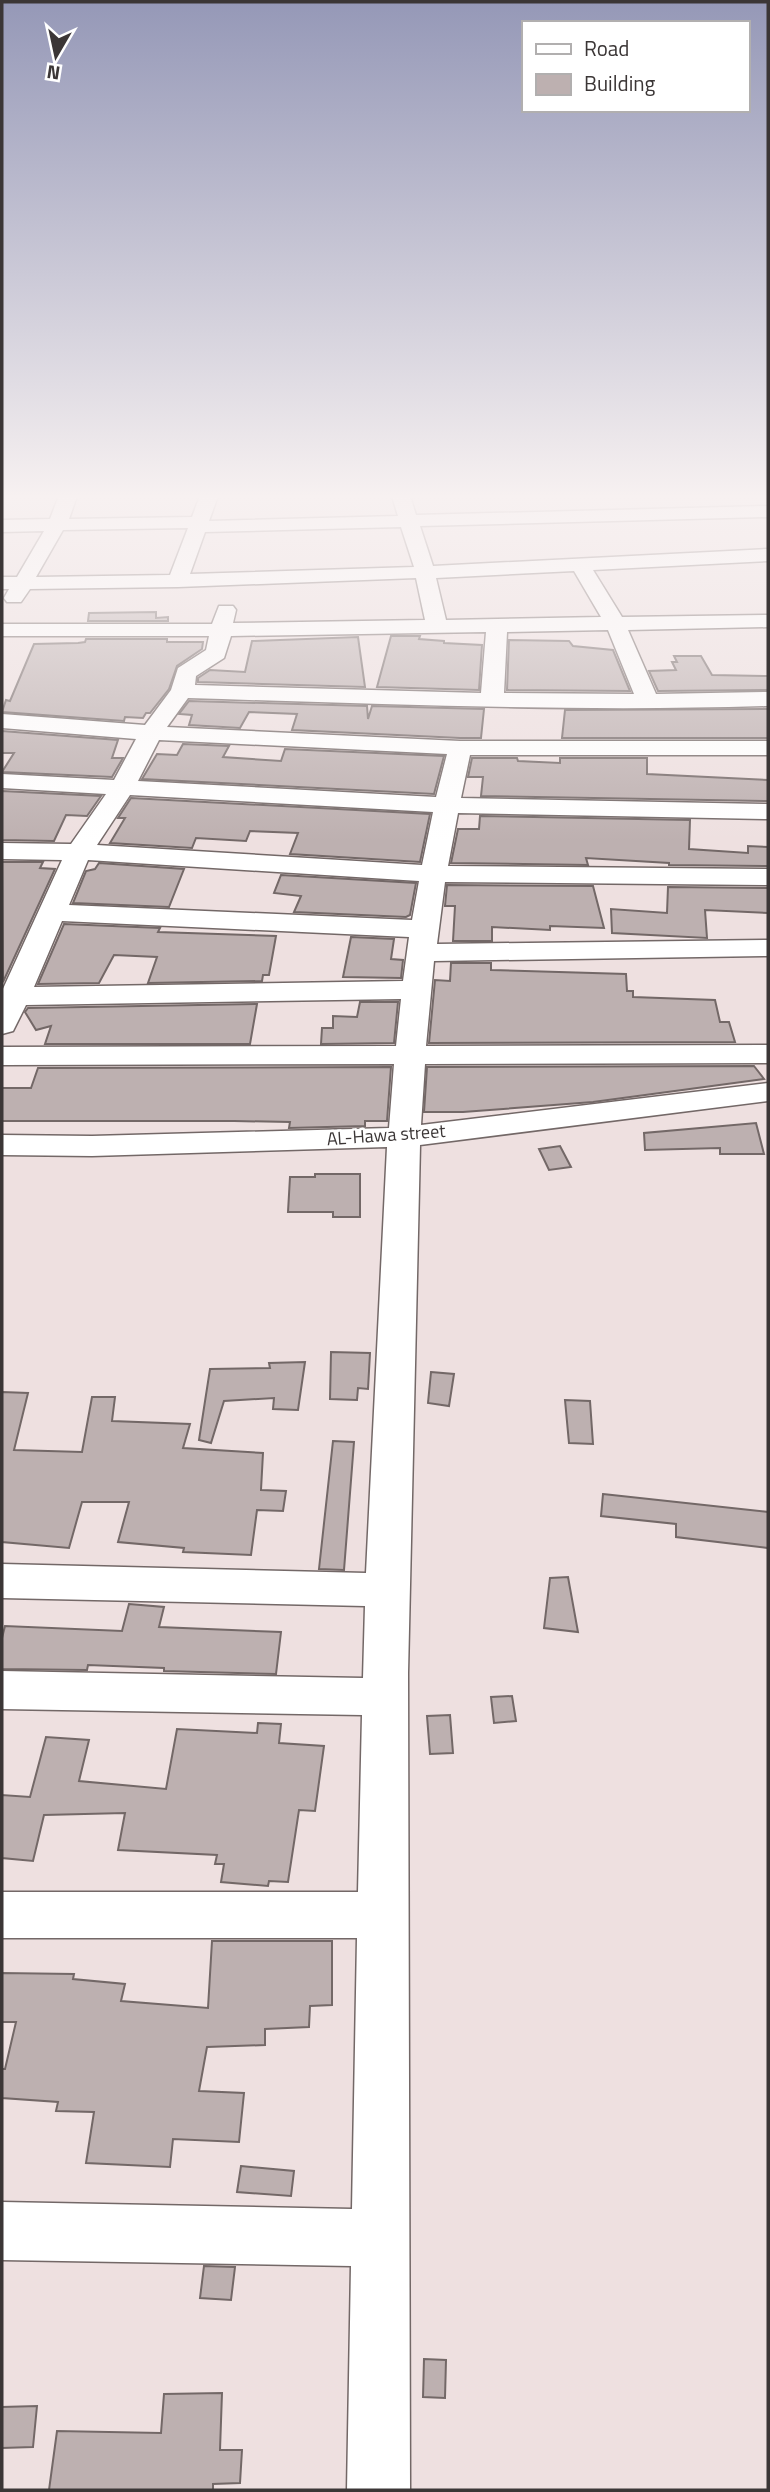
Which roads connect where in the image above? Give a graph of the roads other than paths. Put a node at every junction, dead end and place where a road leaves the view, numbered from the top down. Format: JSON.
{"nodes":[{"id":1,"x":226,"y":609,"type":"edge"},
{"id":2,"x":433,"y":609,"type":"edge"},
{"id":3,"x":607,"y":609,"type":"edge"},
{"id":4,"x":768,"y":621,"type":"edge"},
{"id":5,"x":616,"y":625,"type":"junction"},
{"id":6,"x":497,"y":626,"type":"junction"},
{"id":7,"x":437,"y":627,"type":"junction"},
{"id":8,"x":2,"y":630,"type":"edge"},
{"id":9,"x":222,"y":630,"type":"junction"},
{"id":10,"x":182,"y":691,"type":"junction"},
{"id":11,"x":768,"y":699,"type":"edge"},
{"id":12,"x":492,"y":701,"type":"junction"},
{"id":13,"x":649,"y":703,"type":"junction"},
{"id":14,"x":2,"y":721,"type":"edge"},
{"id":15,"x":151,"y":733,"type":"junction"},
{"id":16,"x":460,"y":748,"type":"junction"},
{"id":17,"x":768,"y":748,"type":"edge"},
{"id":18,"x":2,"y":782,"type":"edge"},
{"id":19,"x":121,"y":790,"type":"junction"},
{"id":20,"x":445,"y":805,"type":"junction"},
{"id":21,"x":768,"y":812,"type":"edge"},
{"id":22,"x":2,"y":851,"type":"edge"},
{"id":23,"x":79,"y":852,"type":"junction"},
{"id":24,"x":435,"y":874,"type":"junction"},
{"id":25,"x":768,"y":877,"type":"edge"},
{"id":26,"x":52,"y":912,"type":"junction"},
{"id":27,"x":421,"y":941,"type":"junction"},
{"id":28,"x":768,"y":948,"type":"edge"},
{"id":29,"x":2,"y":957,"type":"edge"},
{"id":30,"x":31,"y":957,"type":"junction"},
{"id":31,"x":415,"y":990,"type":"junction"},
{"id":32,"x":13,"y":996,"type":"junction"},
{"id":33,"x":2,"y":1026,"type":"edge"},
{"id":34,"x":768,"y":1054,"type":"edge"},
{"id":35,"x":408,"y":1055,"type":"junction"},
{"id":36,"x":2,"y":1056,"type":"edge"},
{"id":37,"x":768,"y":1092,"type":"edge"},
{"id":38,"x":402,"y":1137,"type":"junction"},
{"id":39,"x":2,"y":1145,"type":"edge"},
{"id":40,"x":2,"y":1581,"type":"edge"},
{"id":41,"x":386,"y":1590,"type":"junction"},
{"id":42,"x":2,"y":1690,"type":"edge"},
{"id":43,"x":385,"y":1697,"type":"junction"},
{"id":44,"x":2,"y":1915,"type":"edge"},
{"id":45,"x":383,"y":1915,"type":"junction"},
{"id":46,"x":2,"y":2231,"type":"edge"},
{"id":47,"x":381,"y":2238,"type":"junction"},
{"id":48,"x":379,"y":2490,"type":"edge"}],
"edges":[{"from":1,"to":9,"type":"street"},
{"from":2,"to":7,"type":"street"},
{"from":3,"to":5,"type":"street"},
{"from":4,"to":5,"type":"street"},
{"from":5,"to":6,"type":"street"},
{"from":5,"to":13,"type":"street"},
{"from":6,"to":7,"type":"street"},
{"from":6,"to":12,"type":"street"},
{"from":7,"to":9,"type":"street"},
{"from":8,"to":9,"type":"street"},
{"from":9,"to":10,"type":"street"},
{"from":10,"to":12,"type":"street"},
{"from":10,"to":15,"type":"street"},
{"from":11,"to":13,"type":"street"},
{"from":12,"to":13,"type":"street"},
{"from":14,"to":15,"type":"street"},
{"from":15,"to":16,"type":"street"},
{"from":15,"to":19,"type":"street"},
{"from":16,"to":17,"type":"street"},
{"from":16,"to":20,"type":"street"},
{"from":18,"to":19,"type":"street"},
{"from":19,"to":20,"type":"street"},
{"from":19,"to":23,"type":"street"},
{"from":20,"to":21,"type":"street"},
{"from":20,"to":24,"type":"street"},
{"from":22,"to":23,"type":"street"},
{"from":23,"to":24,"type":"street"},
{"from":23,"to":26,"type":"street"},
{"from":24,"to":25,"type":"street"},
{"from":24,"to":27,"type":"street"},
{"from":26,"to":27,"type":"street"},
{"from":26,"to":30,"type":"street"},
{"from":27,"to":28,"type":"street"},
{"from":27,"to":31,"type":"street"},
{"from":29,"to":30,"type":"street"},
{"from":30,"to":32,"type":"street"},
{"from":31,"to":32,"type":"street"},
{"from":31,"to":35,"type":"street"},
{"from":32,"to":33,"type":"street"},
{"from":34,"to":35,"type":"street"},
{"from":35,"to":36,"type":"street"},
{"from":35,"to":38,"type":"street"},
{"from":37,"to":38,"type":"street","name":"AL-Hawa street"},
{"from":38,"to":39,"type":"street","name":"AL-Hawa street"},
{"from":38,"to":41,"type":"street"},
{"from":40,"to":41,"type":"street"},
{"from":41,"to":43,"type":"street"},
{"from":42,"to":43,"type":"street"},
{"from":43,"to":45,"type":"street"},
{"from":44,"to":45,"type":"street"},
{"from":45,"to":47,"type":"street"},
{"from":46,"to":47,"type":"street"},
{"from":47,"to":48,"type":"street"}]}
